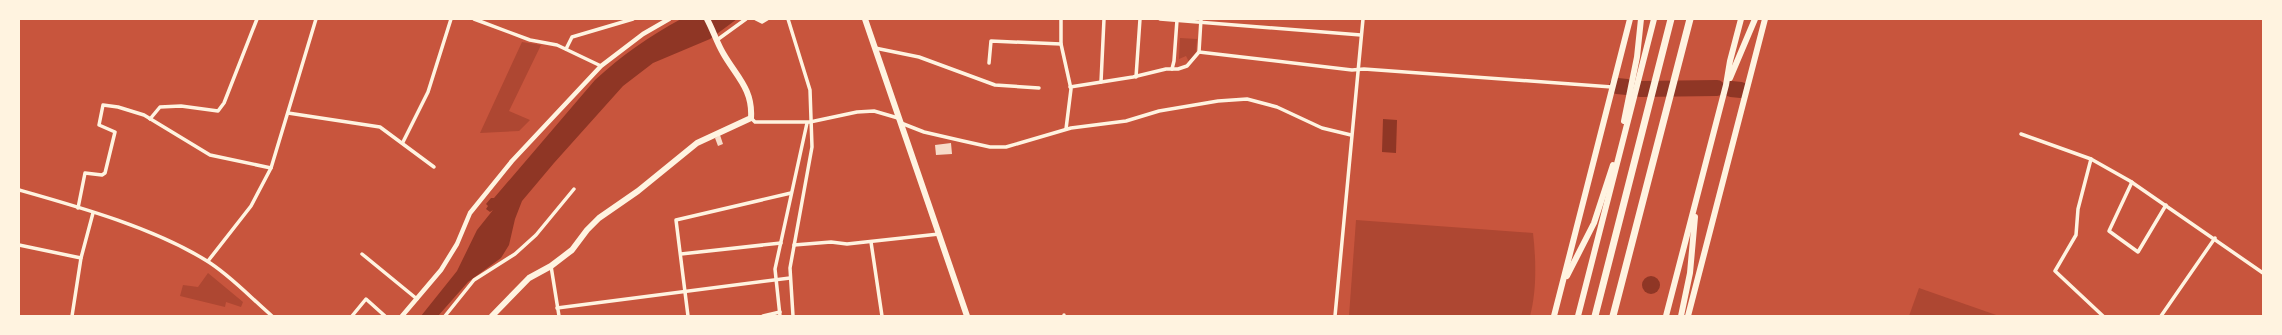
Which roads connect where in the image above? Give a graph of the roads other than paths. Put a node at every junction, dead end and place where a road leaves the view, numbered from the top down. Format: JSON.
{"nodes":[{"id":1,"x":257,"y":19,"type":"edge"},
{"id":2,"x":316,"y":19,"type":"edge"},
{"id":3,"x":451,"y":19,"type":"edge"},
{"id":4,"x":474,"y":19,"type":"edge"},
{"id":5,"x":633,"y":19,"type":"edge"},
{"id":6,"x":669,"y":19,"type":"edge"},
{"id":7,"x":708,"y":19,"type":"edge"},
{"id":8,"x":746,"y":19,"type":"edge"},
{"id":9,"x":756,"y":19,"type":"edge"},
{"id":10,"x":767,"y":19,"type":"edge"},
{"id":11,"x":788,"y":19,"type":"edge"},
{"id":12,"x":865,"y":19,"type":"edge"},
{"id":13,"x":1061,"y":19,"type":"edge"},
{"id":14,"x":1104,"y":19,"type":"edge"},
{"id":15,"x":1140,"y":19,"type":"edge"},
{"id":16,"x":1160,"y":19,"type":"edge"},
{"id":17,"x":1363,"y":19,"type":"edge"},
{"id":18,"x":1630,"y":19,"type":"edge"},
{"id":19,"x":1641,"y":19,"type":"edge"},
{"id":20,"x":1654,"y":19,"type":"edge"},
{"id":21,"x":1671,"y":19,"type":"edge"},
{"id":22,"x":1690,"y":19,"type":"edge"},
{"id":23,"x":1741,"y":19,"type":"edge"},
{"id":24,"x":1756,"y":19,"type":"edge"},
{"id":25,"x":1765,"y":19,"type":"edge"},
{"id":26,"x":662,"y":20,"type":"edge"},
{"id":27,"x":1177,"y":20,"type":"junction"},
{"id":28,"x":1201,"y":21,"type":"edge"},
{"id":29,"x":1362,"y":35,"type":"junction"},
{"id":30,"x":717,"y":39,"type":"junction"},
{"id":31,"x":1060,"y":44,"type":"junction"},
{"id":32,"x":875,"y":48,"type":"junction"},
{"id":33,"x":566,"y":49,"type":"junction"},
{"id":34,"x":1199,"y":52,"type":"junction"},
{"id":35,"x":989,"y":63,"type":"dead end"},
{"id":36,"x":601,"y":66,"type":"junction"},
{"id":37,"x":1172,"y":69,"type":"junction"},
{"id":38,"x":1358,"y":70,"type":"junction"},
{"id":39,"x":1136,"y":77,"type":"junction"},
{"id":40,"x":1101,"y":82,"type":"junction"},
{"id":41,"x":1726,"y":84,"type":"junction"},
{"id":42,"x":1070,"y":87,"type":"junction"},
{"id":43,"x":1612,"y":87,"type":"junction"},
{"id":44,"x":1039,"y":88,"type":"dead end"},
{"id":45,"x":288,"y":113,"type":"junction"},
{"id":46,"x":150,"y":118,"type":"junction"},
{"id":47,"x":751,"y":118,"type":"junction"},
{"id":48,"x":899,"y":121,"type":"junction"},
{"id":49,"x":808,"y":122,"type":"junction"},
{"id":50,"x":1066,"y":129,"type":"junction"},
{"id":51,"x":2021,"y":134,"type":"dead end"},
{"id":52,"x":1351,"y":135,"type":"junction"},
{"id":53,"x":802,"y":138,"type":"junction"},
{"id":54,"x":812,"y":140,"type":"junction"},
{"id":55,"x":403,"y":142,"type":"junction"},
{"id":56,"x":1621,"y":144,"type":"junction"},
{"id":57,"x":2091,"y":159,"type":"junction"},
{"id":58,"x":434,"y":167,"type":"dead end"},
{"id":59,"x":271,"y":168,"type":"junction"},
{"id":60,"x":2132,"y":182,"type":"junction"},
{"id":61,"x":574,"y":189,"type":"dead end"},
{"id":62,"x":19,"y":190,"type":"edge"},
{"id":63,"x":791,"y":193,"type":"junction"},
{"id":64,"x":1696,"y":201,"type":"junction"},
{"id":65,"x":2166,"y":205,"type":"junction"},
{"id":66,"x":78,"y":208,"type":"junction"},
{"id":67,"x":93,"y":213,"type":"junction"},
{"id":68,"x":939,"y":234,"type":"junction"},
{"id":69,"x":2215,"y":238,"type":"junction"},
{"id":70,"x":872,"y":242,"type":"junction"},
{"id":71,"x":781,"y":243,"type":"junction"},
{"id":72,"x":19,"y":245,"type":"edge"},
{"id":73,"x":794,"y":246,"type":"junction"},
{"id":74,"x":362,"y":254,"type":"dead end"},
{"id":75,"x":681,"y":254,"type":"junction"},
{"id":76,"x":81,"y":258,"type":"junction"},
{"id":77,"x":208,"y":261,"type":"junction"},
{"id":78,"x":551,"y":266,"type":"junction"},
{"id":79,"x":2263,"y":273,"type":"edge"},
{"id":80,"x":790,"y":278,"type":"junction"},
{"id":81,"x":776,"y":280,"type":"junction"},
{"id":82,"x":1562,"y":284,"type":"junction"},
{"id":83,"x":685,"y":291,"type":"junction"},
{"id":84,"x":417,"y":299,"type":"junction"},
{"id":85,"x":557,"y":308,"type":"junction"},
{"id":86,"x":780,"y":314,"type":"edge"},
{"id":87,"x":72,"y":316,"type":"edge"},
{"id":88,"x":272,"y":316,"type":"edge"},
{"id":89,"x":352,"y":316,"type":"edge"},
{"id":90,"x":385,"y":316,"type":"edge"},
{"id":91,"x":402,"y":316,"type":"edge"},
{"id":92,"x":445,"y":316,"type":"edge"},
{"id":93,"x":492,"y":316,"type":"edge"},
{"id":94,"x":559,"y":316,"type":"edge"},
{"id":95,"x":688,"y":316,"type":"edge"},
{"id":96,"x":762,"y":316,"type":"edge"},
{"id":97,"x":793,"y":316,"type":"edge"},
{"id":98,"x":882,"y":316,"type":"edge"},
{"id":99,"x":967,"y":316,"type":"edge"},
{"id":100,"x":1335,"y":316,"type":"edge"},
{"id":101,"x":1554,"y":316,"type":"edge"},
{"id":102,"x":1578,"y":316,"type":"edge"},
{"id":103,"x":1595,"y":316,"type":"edge"},
{"id":104,"x":1613,"y":316,"type":"edge"},
{"id":105,"x":1666,"y":316,"type":"edge"},
{"id":106,"x":1682,"y":316,"type":"edge"},
{"id":107,"x":1688,"y":316,"type":"edge"},
{"id":108,"x":2102,"y":316,"type":"edge"},
{"id":109,"x":2161,"y":316,"type":"edge"}],
"edges":[{"from":1,"to":46,"type":"street"},
{"from":2,"to":45,"type":"street"},
{"from":3,"to":55,"type":"street"},
{"from":4,"to":33,"type":"street"},
{"from":5,"to":33,"type":"street"},
{"from":6,"to":26,"type":"street"},
{"from":7,"to":30,"type":"main road"},
{"from":8,"to":30,"type":"street"},
{"from":9,"to":10,"type":"street"},
{"from":11,"to":49,"type":"street"},
{"from":12,"to":32,"type":"main road"},
{"from":13,"to":31,"type":"street"},
{"from":14,"to":40,"type":"street"},
{"from":15,"to":39,"type":"street"},
{"from":16,"to":27,"type":"street"},
{"from":17,"to":29,"type":"street"},
{"from":18,"to":43,"type":"main road"},
{"from":19,"to":56,"type":"main road"},
{"from":20,"to":56,"type":"main road"},
{"from":21,"to":103,"type":"highway"},
{"from":22,"to":104,"type":"highway"},
{"from":23,"to":41,"type":"main road"},
{"from":24,"to":41,"type":"main road"},
{"from":25,"to":107,"type":"main road"},
{"from":26,"to":36,"type":"street"},
{"from":27,"to":28,"type":"street"},
{"from":27,"to":37,"type":"street"},
{"from":28,"to":29,"type":"street"},
{"from":28,"to":34,"type":"street"},
{"from":29,"to":38,"type":"street"},
{"from":30,"to":47,"type":"main road"},
{"from":31,"to":35,"type":"street"},
{"from":31,"to":42,"type":"street"},
{"from":32,"to":44,"type":"street"},
{"from":32,"to":48,"type":"main road"},
{"from":33,"to":36,"type":"street"},
{"from":34,"to":37,"type":"street"},
{"from":34,"to":38,"type":"street"},
{"from":36,"to":84,"type":"street"},
{"from":37,"to":39,"type":"street"},
{"from":38,"to":43,"type":"street"},
{"from":38,"to":52,"type":"street"},
{"from":39,"to":40,"type":"street"},
{"from":40,"to":42,"type":"street"},
{"from":41,"to":64,"type":"main road"},
{"from":42,"to":50,"type":"street"},
{"from":43,"to":82,"type":"main road"},
{"from":45,"to":55,"type":"street"},
{"from":45,"to":59,"type":"street"},
{"from":46,"to":59,"type":"street"},
{"from":46,"to":66,"type":"street"},
{"from":47,"to":49,"type":"street"},
{"from":47,"to":78,"type":"main road"},
{"from":48,"to":49,"type":"street"},
{"from":48,"to":50,"type":"street"},
{"from":48,"to":68,"type":"main road"},
{"from":49,"to":53,"type":"street"},
{"from":49,"to":54,"type":"street"},
{"from":50,"to":52,"type":"street"},
{"from":51,"to":57,"type":"street"},
{"from":52,"to":100,"type":"street"},
{"from":53,"to":54,"type":"street"},
{"from":53,"to":63,"type":"street"},
{"from":54,"to":73,"type":"street"},
{"from":55,"to":58,"type":"street"},
{"from":56,"to":82,"type":"main road"},
{"from":56,"to":102,"type":"main road"},
{"from":57,"to":60,"type":"street"},
{"from":57,"to":108,"type":"street"},
{"from":59,"to":77,"type":"street"},
{"from":60,"to":65,"type":"street"},
{"from":60,"to":65,"type":"street"},
{"from":61,"to":92,"type":"street"},
{"from":62,"to":66,"type":"street"},
{"from":63,"to":71,"type":"street"},
{"from":63,"to":75,"type":"street"},
{"from":64,"to":105,"type":"main road"},
{"from":64,"to":106,"type":"main road"},
{"from":65,"to":69,"type":"street"},
{"from":66,"to":67,"type":"street"},
{"from":67,"to":76,"type":"street"},
{"from":67,"to":77,"type":"street"},
{"from":68,"to":70,"type":"street"},
{"from":68,"to":99,"type":"main road"},
{"from":69,"to":79,"type":"street"},
{"from":69,"to":109,"type":"street"},
{"from":70,"to":73,"type":"street"},
{"from":70,"to":98,"type":"street"},
{"from":71,"to":75,"type":"street"},
{"from":71,"to":81,"type":"street"},
{"from":72,"to":76,"type":"street"},
{"from":73,"to":80,"type":"street"},
{"from":74,"to":84,"type":"street"},
{"from":75,"to":83,"type":"street"},
{"from":76,"to":87,"type":"street"},
{"from":77,"to":88,"type":"street"},
{"from":78,"to":85,"type":"street"},
{"from":78,"to":93,"type":"main road"},
{"from":80,"to":81,"type":"street"},
{"from":80,"to":97,"type":"street"},
{"from":81,"to":83,"type":"street"},
{"from":81,"to":86,"type":"street"},
{"from":82,"to":101,"type":"main road"},
{"from":83,"to":85,"type":"street"},
{"from":83,"to":95,"type":"street"},
{"from":84,"to":91,"type":"street"},
{"from":85,"to":94,"type":"street"},
{"from":86,"to":96,"type":"street"},
{"from":89,"to":90,"type":"street"}]}
